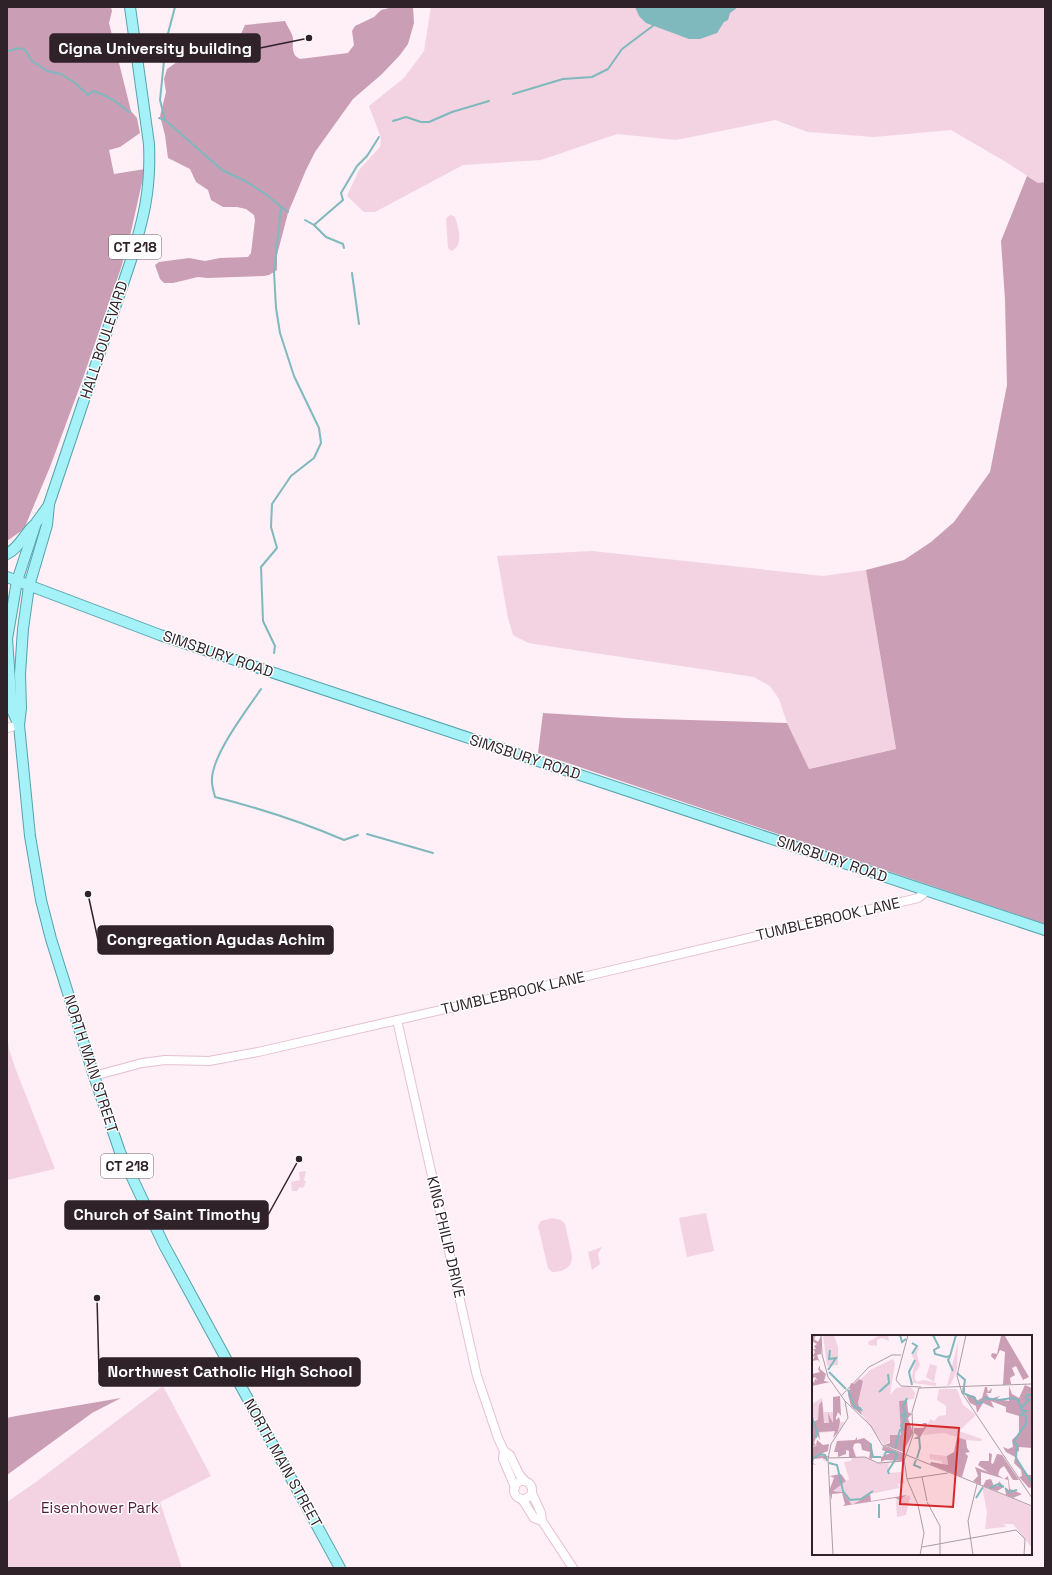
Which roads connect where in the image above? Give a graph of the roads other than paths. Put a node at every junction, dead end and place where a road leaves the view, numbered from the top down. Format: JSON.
{"nodes":[{"id":1,"x":130,"y":7,"type":"edge"},
{"id":2,"x":49,"y":504,"type":"junction"},
{"id":3,"x":36,"y":523,"type":"junction"},
{"id":4,"x":7,"y":554,"type":"edge"},
{"id":5,"x":7,"y":577,"type":"edge"},
{"id":6,"x":17,"y":581,"type":"junction"},
{"id":7,"x":29,"y":586,"type":"junction"},
{"id":8,"x":7,"y":638,"type":"edge"},
{"id":9,"x":19,"y":725,"type":"junction"},
{"id":10,"x":7,"y":728,"type":"edge"},
{"id":11,"x":927,"y":891,"type":"junction"},
{"id":12,"x":1045,"y":930,"type":"edge"},
{"id":13,"x":397,"y":1020,"type":"junction"},
{"id":14,"x":94,"y":1076,"type":"junction"},
{"id":15,"x":504,"y":1451,"type":"junction"},
{"id":16,"x":525,"y":1481,"type":"junction"},
{"id":17,"x":515,"y":1487,"type":"junction"},
{"id":18,"x":532,"y":1493,"type":"junction"},
{"id":19,"x":522,"y":1499,"type":"junction"},
{"id":20,"x":542,"y":1521,"type":"junction"},
{"id":21,"x":340,"y":1568,"type":"edge"},
{"id":22,"x":573,"y":1568,"type":"edge"}],
"edges":[{"from":1,"to":2,"type":"main road","name":"HALL BOULEVARD","number":"CT 218"},
{"from":2,"to":3,"type":"main road","name":"HALL BOULEVARD","number":"CT 218"},
{"from":2,"to":7,"type":"main road","name":"HALL BOULEVARD","number":"CT 218"},
{"from":3,"to":4,"type":"main road"},
{"from":3,"to":6,"type":"main road","name":"HALL BOULEVARD","number":"CT 218"},
{"from":5,"to":6,"type":"main road","name":"SIMSBURY ROAD"},
{"from":6,"to":7,"type":"main road","name":"SIMSBURY ROAD"},
{"from":6,"to":8,"type":"main road","name":"NORTH MAIN STREET","number":"CT 218"},
{"from":7,"to":9,"type":"main road","name":"NORTH MAIN STREET","number":"CT 218"},
{"from":7,"to":11,"type":"main road","name":"SIMSBURY ROAD"},
{"from":8,"to":9,"type":"main road","name":"NORTH MAIN STREET","number":"CT 218"},
{"from":9,"to":10,"type":"street"},
{"from":9,"to":14,"type":"main road","name":"NORTH MAIN STREET","number":"CT 218"},
{"from":11,"to":12,"type":"main road","name":"SIMSBURY ROAD"},
{"from":11,"to":13,"type":"street","name":"TUMBLEBROOK LANE"},
{"from":13,"to":14,"type":"street","name":"TUMBLEBROOK LANE"},
{"from":13,"to":15,"type":"street","name":"KING PHILIP DRIVE"},
{"from":14,"to":21,"type":"main road","name":"NORTH MAIN STREET","number":"CT 218"},
{"from":15,"to":16,"type":"street","name":"KING PHILIP DRIVE"},
{"from":15,"to":17,"type":"street","name":"KING PHILIP DRIVE"},
{"from":16,"to":17,"type":"street"},
{"from":16,"to":18,"type":"street"},
{"from":17,"to":19,"type":"street"},
{"from":18,"to":19,"type":"street"},
{"from":18,"to":20,"type":"street"},
{"from":19,"to":20,"type":"street"},
{"from":20,"to":22,"type":"street"}]}
